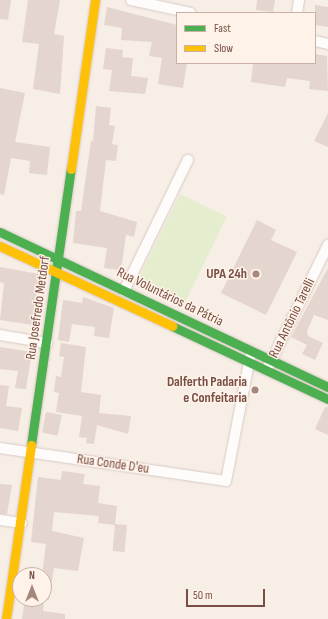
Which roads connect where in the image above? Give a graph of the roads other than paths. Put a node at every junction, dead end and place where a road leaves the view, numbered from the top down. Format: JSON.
{"nodes":[{"id":1,"x":95,"y":0,"type":"edge"},
{"id":2,"x":131,"y":0,"type":"edge"},
{"id":3,"x":299,"y":0,"type":"edge"},
{"id":4,"x":186,"y":12,"type":"edge"},
{"id":5,"x":298,"y":12,"type":"edge"},
{"id":6,"x":316,"y":41,"type":"edge"},
{"id":7,"x":328,"y":44,"type":"edge"},
{"id":8,"x":188,"y":160,"type":"dead end"},
{"id":9,"x":0,"y":232,"type":"edge"},
{"id":10,"x":328,"y":245,"type":"edge"},
{"id":11,"x":0,"y":246,"type":"edge"},
{"id":12,"x":59,"y":259,"type":"junction"},
{"id":13,"x":57,"y":272,"type":"junction"},
{"id":14,"x":124,"y":291,"type":"junction"},
{"id":15,"x":160,"y":307,"type":"junction"},
{"id":16,"x":154,"y":318,"type":"junction"},
{"id":17,"x":0,"y":335,"type":"edge"},
{"id":18,"x":47,"y":343,"type":"junction"},
{"id":19,"x":209,"y":344,"type":"junction"},
{"id":20,"x":249,"y":350,"type":"junction"},
{"id":21,"x":271,"y":360,"type":"junction"},
{"id":22,"x":249,"y":362,"type":"junction"},
{"id":23,"x":266,"y":371,"type":"junction"},
{"id":24,"x":328,"y":387,"type":"edge"},
{"id":25,"x":328,"y":399,"type":"edge"},
{"id":26,"x":0,"y":448,"type":"edge"},
{"id":27,"x":31,"y":452,"type":"junction"},
{"id":28,"x":0,"y":520,"type":"edge"},
{"id":29,"x":22,"y":523,"type":"junction"},
{"id":30,"x":6,"y":619,"type":"edge"}],
"edges":[{"from":1,"to":12,"type":"main road","name":"Rua Josefredo Metdorf"},
{"from":2,"to":4,"type":"street"},
{"from":3,"to":5,"type":"street"},
{"from":6,"to":7,"type":"street"},
{"from":8,"to":14,"type":"street"},
{"from":9,"to":12,"type":"main road","name":"Rua Voluntários da Pátria"},
{"from":10,"to":21,"type":"street","name":"Rua Antônio Tarelli"},
{"from":11,"to":13,"type":"main road","name":"Rua Voluntários da Pátria"},
{"from":12,"to":13,"type":"main road","name":"Rua Josefredo Metdorf"},
{"from":12,"to":14,"type":"main road","name":"Rua Voluntários da Pátria"},
{"from":13,"to":16,"type":"main road","name":"Rua Voluntários da Pátria"},
{"from":13,"to":18,"type":"main road","name":"Rua Josefredo Metdorf"},
{"from":14,"to":15,"type":"main road","name":"Rua Voluntários da Pátria"},
{"from":15,"to":16,"type":"main road"},
{"from":15,"to":20,"type":"main road","name":"Rua Voluntários da Pátria"},
{"from":16,"to":19,"type":"main road","name":"Rua Voluntários da Pátria"},
{"from":17,"to":18,"type":"street"},
{"from":18,"to":27,"type":"main road","name":"Rua Josefredo Metdorf"},
{"from":19,"to":20,"type":"main road"},
{"from":19,"to":22,"type":"main road","name":"Rua Voluntários da Pátria"},
{"from":20,"to":21,"type":"main road","name":"Rua Voluntários da Pátria"},
{"from":20,"to":22,"type":"street"},
{"from":21,"to":23,"type":"street","name":"Rua Antônio Tarelli"},
{"from":21,"to":24,"type":"main road","name":"Rua Voluntários da Pátria"},
{"from":22,"to":23,"type":"main road","name":"Rua Voluntários da Pátria"},
{"from":22,"to":27,"type":"street","name":"Rua Conde D'eu"},
{"from":23,"to":25,"type":"main road","name":"Rua Voluntários da Pátria"},
{"from":26,"to":27,"type":"street","name":"Rua Conde D'eu"},
{"from":27,"to":29,"type":"main road","name":"Rua Josefredo Metdorf"},
{"from":28,"to":29,"type":"street"},
{"from":29,"to":30,"type":"main road","name":"Rua Josefredo Metdorf"}]}
